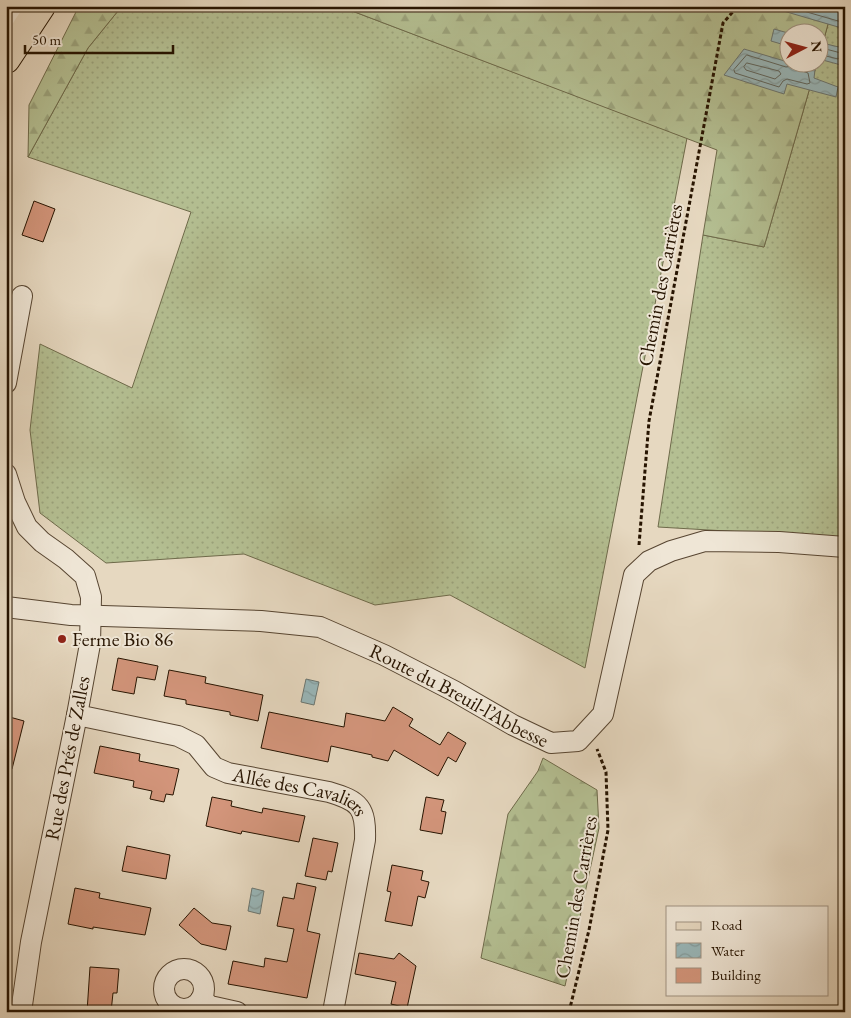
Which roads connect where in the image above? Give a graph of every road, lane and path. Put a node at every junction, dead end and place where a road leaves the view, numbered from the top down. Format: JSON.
{"nodes":[{"id":1,"x":738,"y":6,"type":"edge"},
{"id":2,"x":38,"y":9,"type":"edge"},
{"id":3,"x":6,"y":15,"type":"edge"},
{"id":4,"x":6,"y":59,"type":"edge"},
{"id":5,"x":22,"y":296,"type":"dead end"},
{"id":6,"x":6,"y":383,"type":"edge"},
{"id":7,"x":6,"y":474,"type":"edge"},
{"id":8,"x":845,"y":547,"type":"edge"},
{"id":9,"x":634,"y":575,"type":"junction"},
{"id":10,"x":6,"y":607,"type":"edge"},
{"id":11,"x":91,"y":616,"type":"junction"},
{"id":12,"x":78,"y":715,"type":"junction"},
{"id":13,"x":589,"y":730,"type":"junction"},
{"id":14,"x":202,"y":999,"type":"dead end"},
{"id":15,"x":21,"y":1012,"type":"edge"},
{"id":16,"x":237,"y":1012,"type":"edge"},
{"id":17,"x":333,"y":1012,"type":"edge"},
{"id":18,"x":569,"y":1012,"type":"edge"}],
"edges":[{"from":1,"to":9,"type":"path","name":"Chemin des Carrières"},
{"from":2,"to":3,"type":"main road"},
{"from":2,"to":4,"type":"main road"},
{"from":5,"to":6,"type":"street"},
{"from":7,"to":11,"type":"street","name":"Rue des Prés de Zalles"},
{"from":8,"to":9,"type":"street"},
{"from":9,"to":13,"type":"street","name":"Route du Breuil-l’Abbesse"},
{"from":10,"to":11,"type":"street","name":"Route du Breuil-l’Abbesse"},
{"from":11,"to":12,"type":"street","name":"Rue des Prés de Zalles"},
{"from":11,"to":13,"type":"street","name":"Route du Breuil-l’Abbesse"},
{"from":12,"to":15,"type":"street","name":"Rue des Prés de Zalles"},
{"from":12,"to":17,"type":"street","name":"Allée des Cavaliers"},
{"from":13,"to":18,"type":"path","name":"Chemin des Carrières"},
{"from":14,"to":16,"type":"street"}]}
